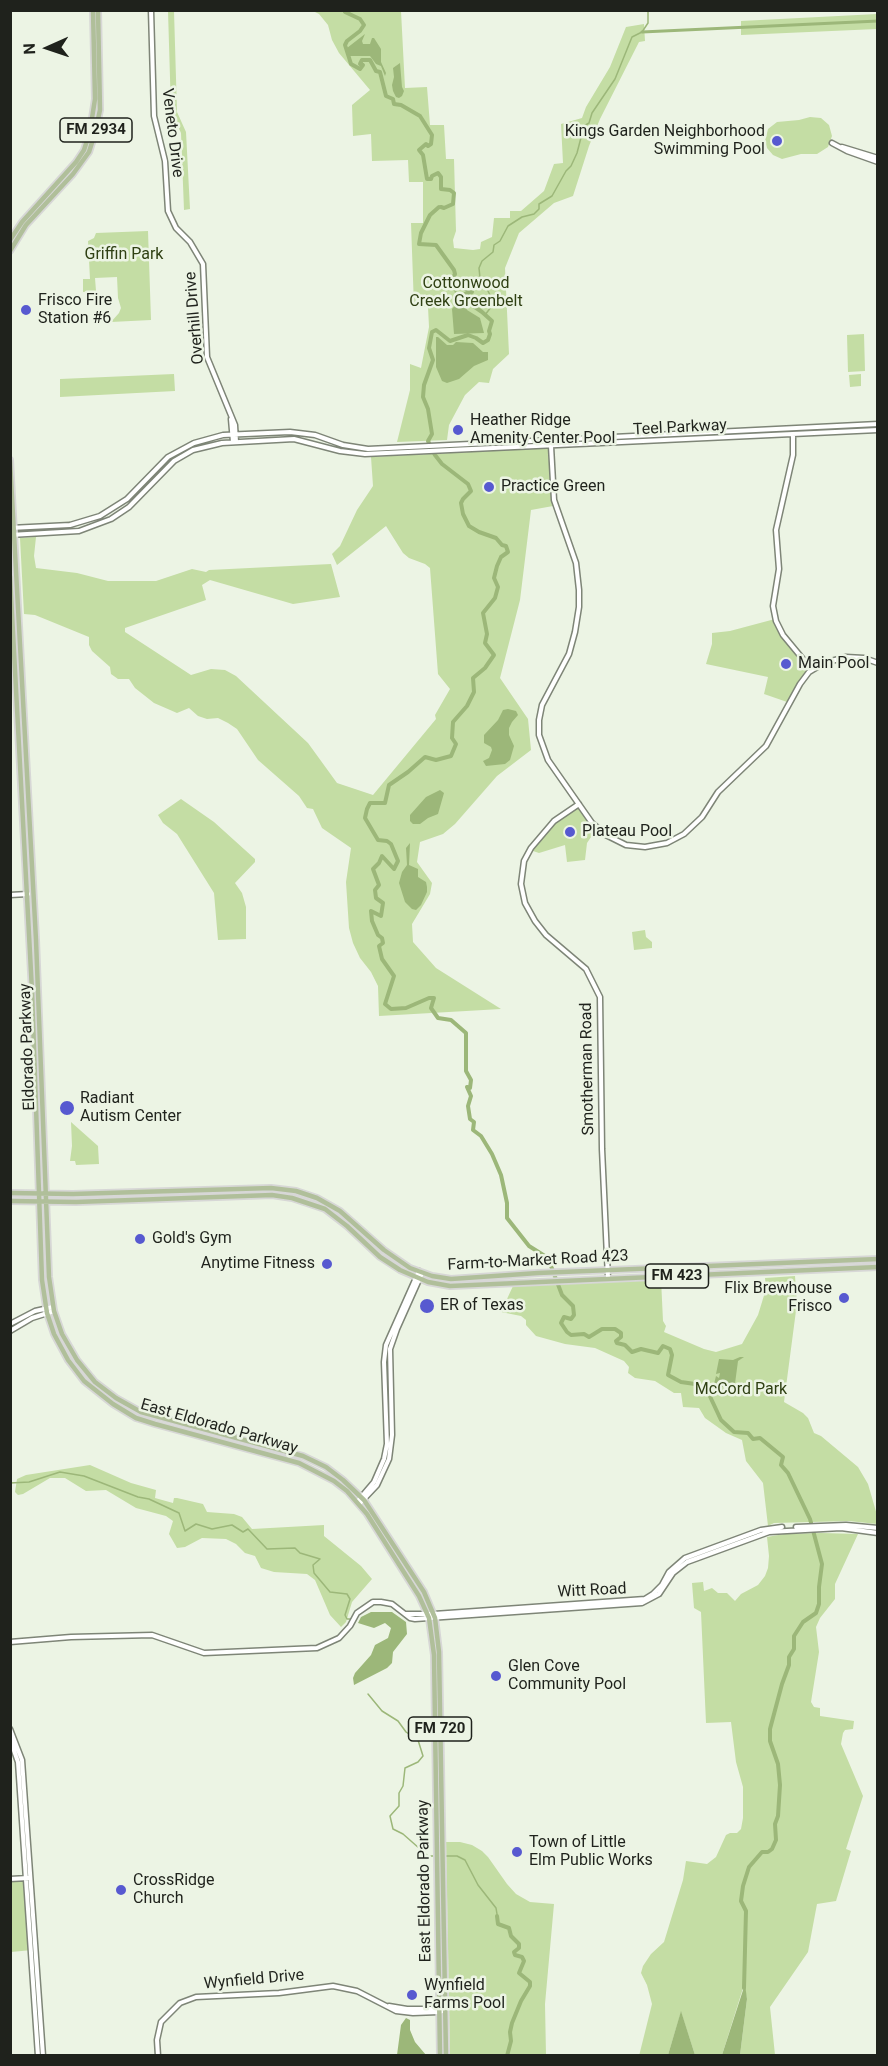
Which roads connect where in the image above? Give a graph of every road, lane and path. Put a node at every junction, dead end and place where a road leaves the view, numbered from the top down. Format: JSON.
{"nodes":[{"id":1,"x":93,"y":10,"type":"edge"},
{"id":2,"x":98,"y":10,"type":"edge"},
{"id":3,"x":151,"y":10,"type":"edge"},
{"id":4,"x":832,"y":143,"type":"dead end"},
{"id":5,"x":878,"y":160,"type":"edge"},
{"id":6,"x":172,"y":223,"type":"joint"},
{"id":7,"x":10,"y":240,"type":"edge"},
{"id":8,"x":10,"y":250,"type":"edge"},
{"id":9,"x":878,"y":424,"type":"edge"},
{"id":10,"x":845,"y":426,"type":"junction"},
{"id":11,"x":793,"y":428,"type":"junction"},
{"id":12,"x":878,"y":430,"type":"edge"},
{"id":13,"x":845,"y":432,"type":"junction"},
{"id":14,"x":234,"y":435,"type":"junction"},
{"id":15,"x":794,"y":435,"type":"junction"},
{"id":16,"x":234,"y":442,"type":"junction"},
{"id":17,"x":550,"y":446,"type":"junction"},
{"id":18,"x":10,"y":460,"type":"edge"},
{"id":19,"x":141,"y":485,"type":"junction"},
{"id":20,"x":146,"y":489,"type":"junction"},
{"id":21,"x":100,"y":516,"type":"junction"},
{"id":22,"x":103,"y":523,"type":"junction"},
{"id":23,"x":64,"y":525,"type":"junction"},
{"id":24,"x":12,"y":528,"type":"edge"},
{"id":25,"x":64,"y":532,"type":"junction"},
{"id":26,"x":13,"y":535,"type":"edge"},
{"id":27,"x":10,"y":576,"type":"edge"},
{"id":28,"x":15,"y":595,"type":"edge"},
{"id":29,"x":878,"y":663,"type":"edge"},
{"id":30,"x":812,"y":670,"type":"junction"},
{"id":31,"x":579,"y":804,"type":"junction"},
{"id":32,"x":31,"y":894,"type":"junction"},
{"id":33,"x":10,"y":895,"type":"edge"},
{"id":34,"x":197,"y":1190,"type":"junction"},
{"id":35,"x":113,"y":1192,"type":"junction"},
{"id":36,"x":10,"y":1193,"type":"edge"},
{"id":37,"x":43,"y":1194,"type":"junction"},
{"id":38,"x":197,"y":1197,"type":"junction"},
{"id":39,"x":113,"y":1200,"type":"junction"},
{"id":40,"x":10,"y":1201,"type":"edge"},
{"id":41,"x":40,"y":1201,"type":"junction"},
{"id":42,"x":46,"y":1201,"type":"junction"},
{"id":43,"x":350,"y":1224,"type":"junction"},
{"id":44,"x":41,"y":1257,"type":"junction"},
{"id":45,"x":48,"y":1257,"type":"junction"},
{"id":46,"x":878,"y":1259,"type":"edge"},
{"id":47,"x":878,"y":1267,"type":"edge"},
{"id":48,"x":608,"y":1270,"type":"junction"},
{"id":49,"x":420,"y":1272,"type":"junction"},
{"id":50,"x":504,"y":1276,"type":"junction"},
{"id":51,"x":418,"y":1278,"type":"junction"},
{"id":52,"x":608,"y":1278,"type":"junction"},
{"id":53,"x":504,"y":1283,"type":"junction"},
{"id":54,"x":53,"y":1309,"type":"junction"},
{"id":55,"x":46,"y":1311,"type":"junction"},
{"id":56,"x":10,"y":1324,"type":"edge"},
{"id":57,"x":10,"y":1331,"type":"edge"},
{"id":58,"x":363,"y":1499,"type":"junction"},
{"id":59,"x":358,"y":1503,"type":"junction"},
{"id":60,"x":846,"y":1526,"type":"junction"},
{"id":61,"x":878,"y":1528,"type":"edge"},
{"id":62,"x":387,"y":1533,"type":"junction"},
{"id":63,"x":878,"y":1533,"type":"edge"},
{"id":64,"x":381,"y":1537,"type":"junction"},
{"id":65,"x":431,"y":1616,"type":"junction"},
{"id":66,"x":10,"y":1642,"type":"edge"},
{"id":67,"x":10,"y":1729,"type":"edge"},
{"id":68,"x":10,"y":1739,"type":"edge"},
{"id":69,"x":28,"y":1878,"type":"junction"},
{"id":70,"x":10,"y":1879,"type":"edge"},
{"id":71,"x":32,"y":1921,"type":"junction"},
{"id":72,"x":32,"y":1950,"type":"junction"},
{"id":73,"x":38,"y":1988,"type":"junction"},
{"id":74,"x":441,"y":2010,"type":"junction"},
{"id":75,"x":36,"y":2014,"type":"junction"},
{"id":76,"x":39,"y":2034,"type":"dead end"},
{"id":77,"x":38,"y":2055,"type":"edge"},
{"id":78,"x":43,"y":2055,"type":"edge"},
{"id":79,"x":158,"y":2055,"type":"edge"},
{"id":80,"x":440,"y":2055,"type":"edge"},
{"id":81,"x":446,"y":2055,"type":"edge"}],
"edges":[{"from":1,"to":7,"type":"main road","number":"FM 2934"},
{"from":2,"to":8,"type":"main road","number":"FM 2934"},
{"from":3,"to":6,"type":"street","name":"Veneto Drive"},
{"from":4,"to":5,"type":"street"},
{"from":6,"to":14,"type":"street","name":"Overhill Drive"},
{"from":9,"to":10,"type":"street","name":"Teel Parkway"},
{"from":10,"to":11,"type":"street","name":"Teel Parkway"},
{"from":10,"to":13,"type":"street"},
{"from":11,"to":14,"type":"street","name":"Teel Parkway"},
{"from":11,"to":15,"type":"street"},
{"from":12,"to":13,"type":"street","name":"Teel Parkway"},
{"from":13,"to":15,"type":"street","name":"Teel Parkway"},
{"from":14,"to":16,"type":"street","name":"Overhill Drive"},
{"from":14,"to":19,"type":"street","name":"Teel Parkway"},
{"from":15,"to":17,"type":"street","name":"Teel Parkway"},
{"from":15,"to":30,"type":"street"},
{"from":16,"to":17,"type":"street","name":"Teel Parkway"},
{"from":16,"to":20,"type":"street","name":"Teel Parkway"},
{"from":17,"to":31,"type":"street"},
{"from":18,"to":24,"type":"main road","name":"Eldorado Parkway"},
{"from":19,"to":20,"type":"street"},
{"from":19,"to":21,"type":"street","name":"Teel Parkway"},
{"from":20,"to":22,"type":"street","name":"Teel Parkway"},
{"from":21,"to":22,"type":"street"},
{"from":21,"to":23,"type":"street","name":"Teel Parkway"},
{"from":22,"to":25,"type":"street","name":"Teel Parkway"},
{"from":23,"to":24,"type":"street","name":"Teel Parkway"},
{"from":23,"to":25,"type":"street"},
{"from":24,"to":26,"type":"main road","name":"Eldorado Parkway"},
{"from":25,"to":26,"type":"street","name":"Teel Parkway"},
{"from":26,"to":28,"type":"main road","name":"Eldorado Parkway"},
{"from":27,"to":28,"type":"main road","name":"Eldorado Parkway"},
{"from":28,"to":32,"type":"main road","name":"Eldorado Parkway"},
{"from":29,"to":30,"type":"street"},
{"from":30,"to":31,"type":"street"},
{"from":31,"to":48,"type":"street","name":"Smotherman Road"},
{"from":32,"to":33,"type":"street"},
{"from":32,"to":37,"type":"main road","name":"Eldorado Parkway"},
{"from":34,"to":35,"type":"main road","name":"Farm-to-Market Road 423","number":"FM 423"},
{"from":34,"to":38,"type":"main road"},
{"from":34,"to":43,"type":"main road","name":"Farm-to-Market Road 423","number":"FM 423"},
{"from":35,"to":37,"type":"main road","name":"Farm-to-Market Road 423","number":"FM 423"},
{"from":35,"to":39,"type":"main road"},
{"from":36,"to":37,"type":"main road","name":"Farm-to-Market Road 423","number":"FM 423"},
{"from":37,"to":41,"type":"main road","name":"Eldorado Parkway"},
{"from":37,"to":42,"type":"main road","name":"Eldorado Parkway"},
{"from":38,"to":39,"type":"main road","name":"Farm-to-Market Road 423","number":"FM 423"},
{"from":38,"to":43,"type":"main road","name":"Farm-to-Market Road 423","number":"FM 423"},
{"from":39,"to":42,"type":"main road","name":"Farm-to-Market Road 423","number":"FM 423"},
{"from":40,"to":41,"type":"main road","name":"Farm-to-Market Road 423","number":"FM 423"},
{"from":41,"to":42,"type":"main road","name":"Farm-to-Market Road 423","number":"FM 423"},
{"from":41,"to":44,"type":"main road","name":"East Eldorado Parkway"},
{"from":42,"to":45,"type":"main road","name":"East Eldorado Parkway","number":"FM 720"},
{"from":43,"to":49,"type":"main road","name":"Farm-to-Market Road 423","number":"FM 423"},
{"from":43,"to":51,"type":"main road","name":"Farm-to-Market Road 423","number":"FM 423"},
{"from":44,"to":45,"type":"main road"},
{"from":44,"to":55,"type":"main road","name":"East Eldorado Parkway"},
{"from":45,"to":54,"type":"main road","name":"East Eldorado Parkway","number":"FM 720"},
{"from":46,"to":48,"type":"main road","name":"Farm-to-Market Road 423","number":"FM 423"},
{"from":47,"to":52,"type":"main road","name":"Farm-to-Market Road 423","number":"FM 423"},
{"from":48,"to":50,"type":"main road","name":"Farm-to-Market Road 423","number":"FM 423"},
{"from":48,"to":52,"type":"street","name":"Smotherman Road"},
{"from":49,"to":50,"type":"main road","name":"Farm-to-Market Road 423","number":"FM 423"},
{"from":49,"to":51,"type":"street"},
{"from":50,"to":53,"type":"main road"},
{"from":51,"to":53,"type":"main road","name":"Farm-to-Market Road 423","number":"FM 423"},
{"from":51,"to":58,"type":"street"},
{"from":52,"to":53,"type":"main road","name":"Farm-to-Market Road 423","number":"FM 423"},
{"from":54,"to":55,"type":"street"},
{"from":54,"to":58,"type":"main road","name":"East Eldorado Parkway","number":"FM 720"},
{"from":55,"to":56,"type":"street"},
{"from":55,"to":57,"type":"street"},
{"from":55,"to":59,"type":"main road","name":"East Eldorado Parkway"},
{"from":58,"to":59,"type":"street"},
{"from":58,"to":62,"type":"main road","name":"East Eldorado Parkway","number":"FM 720"},
{"from":59,"to":64,"type":"main road","name":"East Eldorado Parkway","number":"FM 720"},
{"from":60,"to":61,"type":"street","name":"Witt Road"},
{"from":60,"to":63,"type":"street","name":"Witt Road"},
{"from":60,"to":65,"type":"street","name":"Witt Road"},
{"from":62,"to":64,"type":"main road"},
{"from":62,"to":65,"type":"main road","name":"East Eldorado Parkway","number":"FM 720"},
{"from":64,"to":65,"type":"main road","name":"East Eldorado Parkway","number":"FM 720"},
{"from":65,"to":66,"type":"street","name":"Witt Road"},
{"from":65,"to":74,"type":"main road","name":"East Eldorado Parkway","number":"FM 720"},
{"from":67,"to":69,"type":"street"},
{"from":68,"to":69,"type":"street"},
{"from":69,"to":70,"type":"street"},
{"from":69,"to":71,"type":"street"},
{"from":71,"to":72,"type":"street"},
{"from":71,"to":73,"type":"street"},
{"from":72,"to":73,"type":"street"},
{"from":72,"to":75,"type":"street"},
{"from":73,"to":78,"type":"street"},
{"from":74,"to":79,"type":"street","name":"Wynfield Drive"},
{"from":74,"to":80,"type":"main road","name":"East Eldorado Parkway","number":"FM 720"},
{"from":74,"to":81,"type":"main road","name":"East Eldorado Parkway","number":"FM 720"},
{"from":75,"to":76,"type":"street"},
{"from":75,"to":77,"type":"street"}]}
